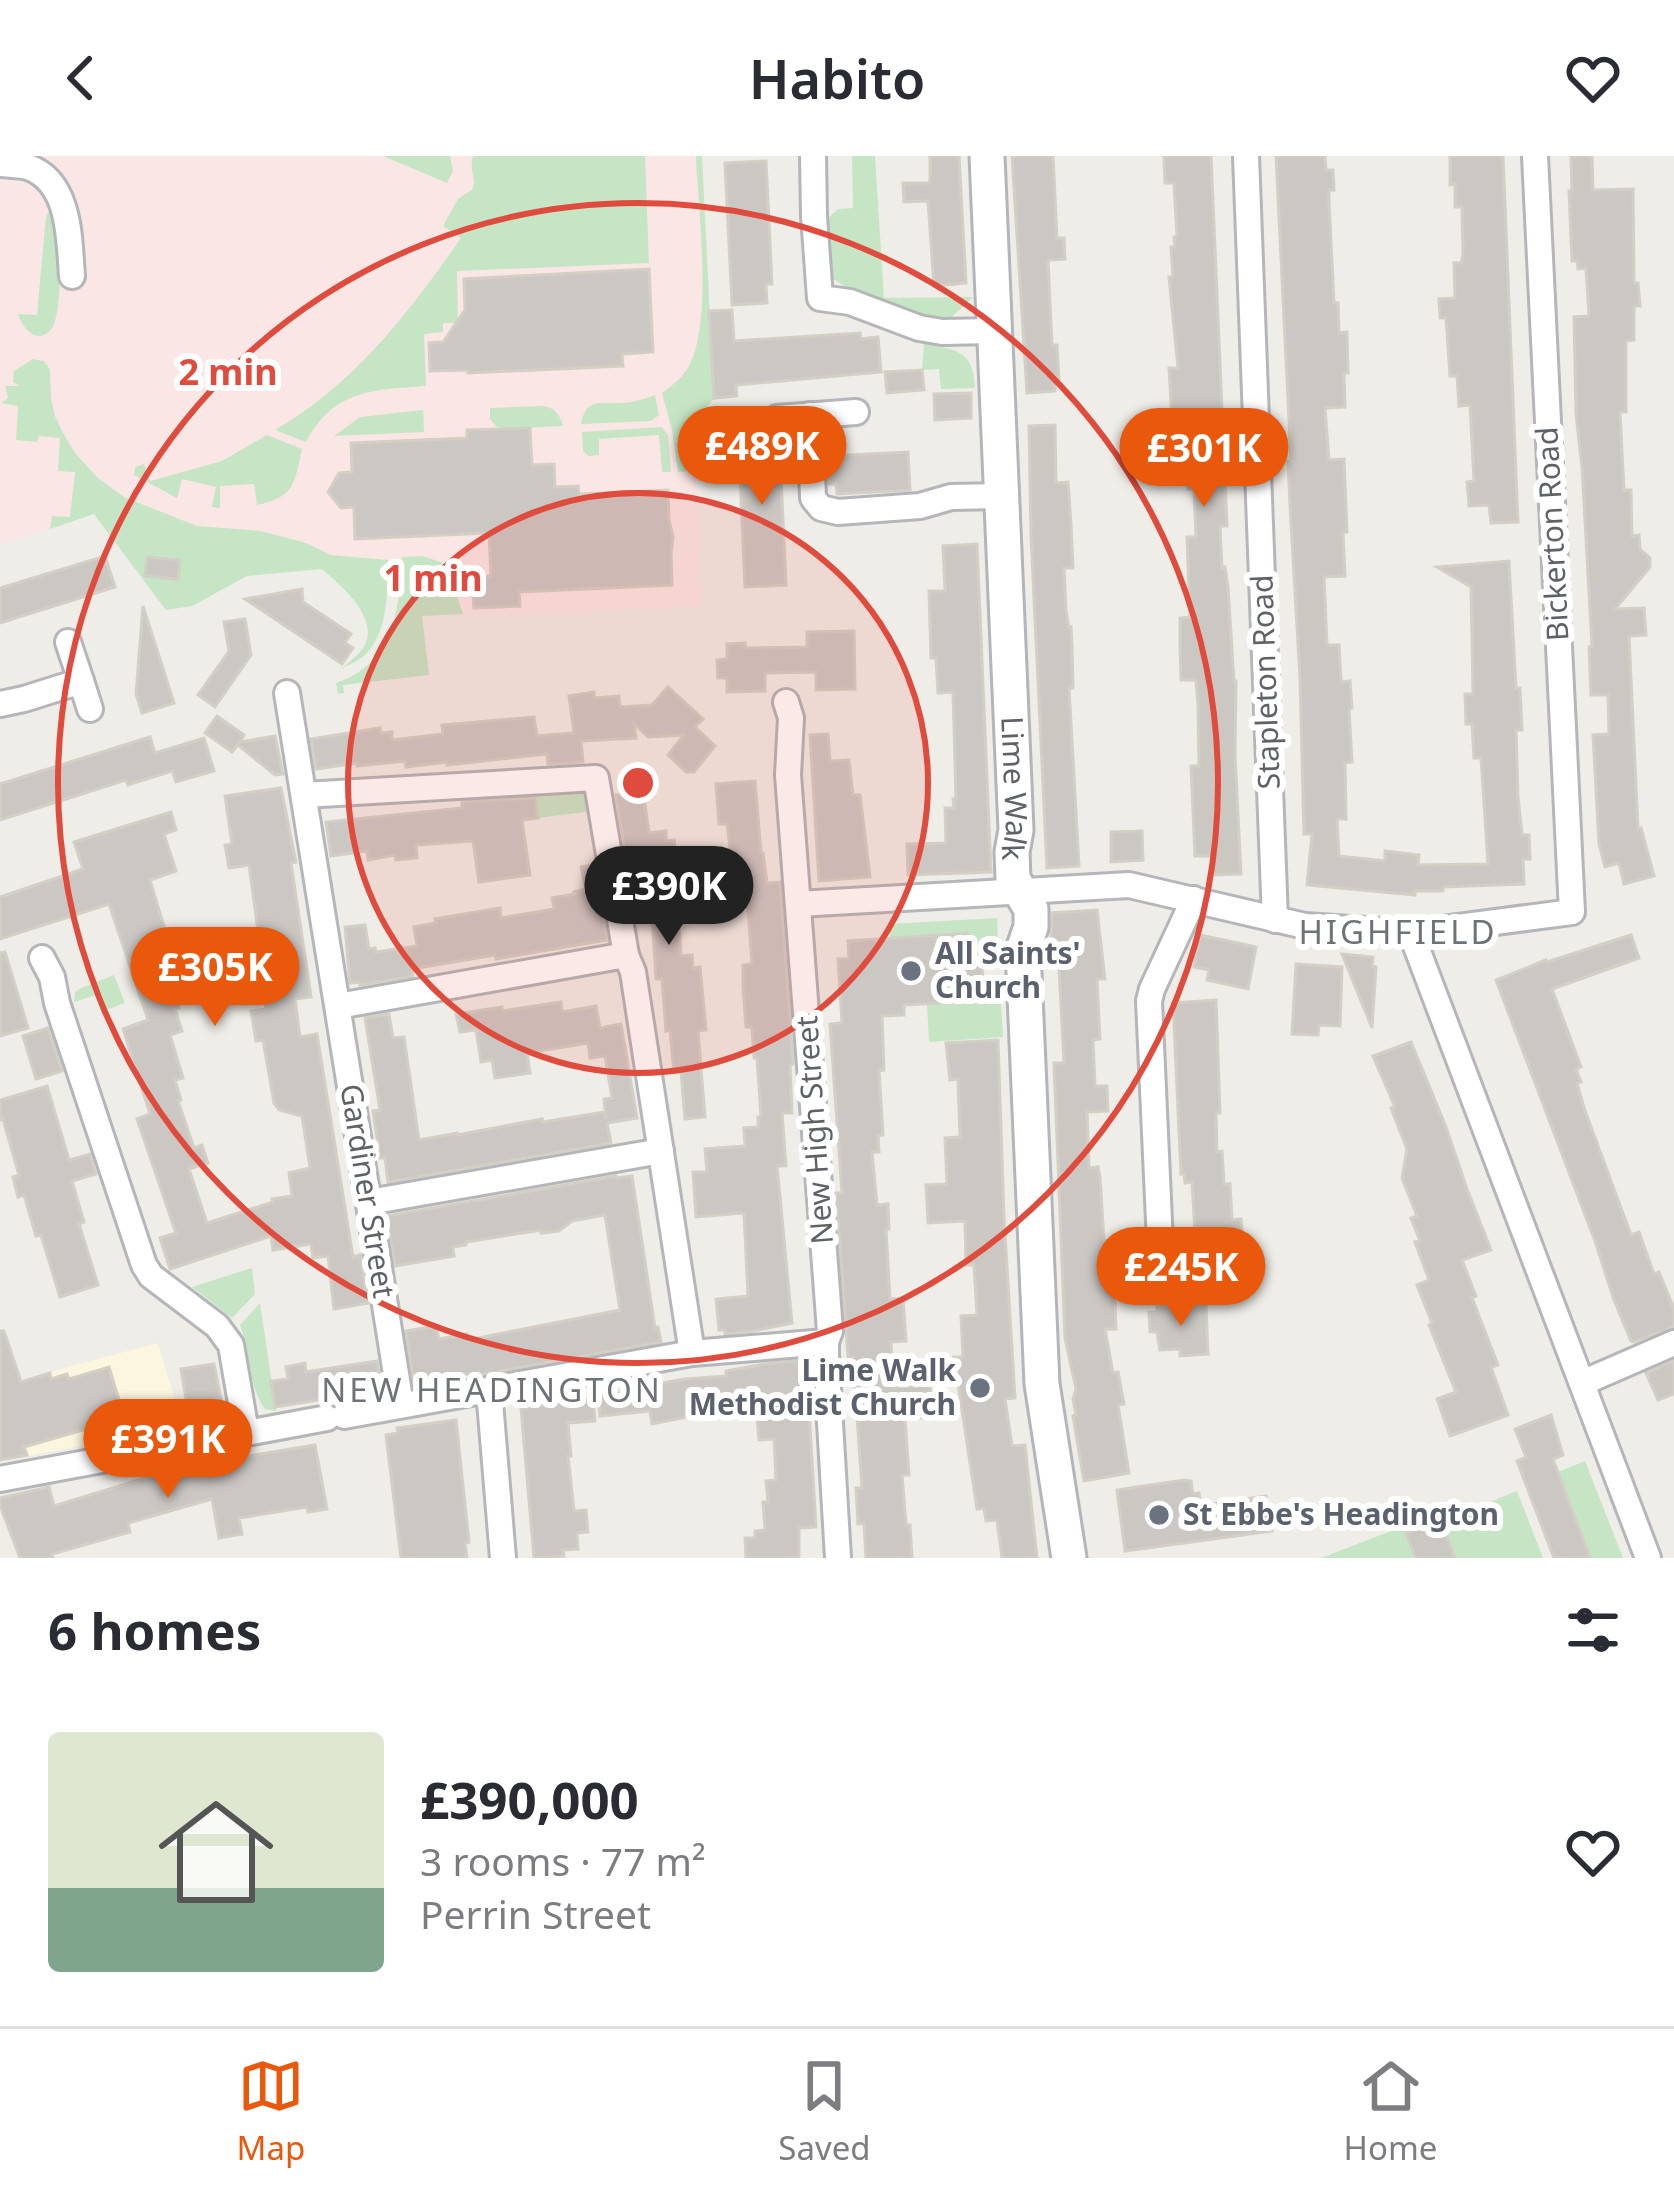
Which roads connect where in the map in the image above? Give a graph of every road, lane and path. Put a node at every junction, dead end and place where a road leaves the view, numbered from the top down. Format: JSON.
{"nodes":[{"id":1,"x":813,"y":156,"type":"edge"},
{"id":2,"x":987,"y":156,"type":"edge"},
{"id":3,"x":1246,"y":156,"type":"edge"},
{"id":4,"x":1535,"y":156,"type":"edge"},
{"id":5,"x":0,"y":164,"type":"edge"},
{"id":6,"x":72,"y":276,"type":"dead end"},
{"id":7,"x":994,"y":332,"type":"junction"},
{"id":8,"x":856,"y":412,"type":"dead end"},
{"id":9,"x":810,"y":416,"type":"junction"},
{"id":10,"x":777,"y":418,"type":"dead end"},
{"id":11,"x":1002,"y":496,"type":"junction"},
{"id":12,"x":68,"y":643,"type":"dead end"},
{"id":13,"x":81,"y":681,"type":"junction"},
{"id":14,"x":286,"y":693,"type":"dead end"},
{"id":15,"x":786,"y":703,"type":"dead end"},
{"id":16,"x":0,"y":704,"type":"edge"},
{"id":17,"x":90,"y":709,"type":"dead end"},
{"id":18,"x":304,"y":795,"type":"junction"},
{"id":19,"x":1020,"y":891,"type":"junction"},
{"id":20,"x":1194,"y":899,"type":"junction"},
{"id":21,"x":798,"y":904,"type":"junction"},
{"id":22,"x":1275,"y":920,"type":"junction"},
{"id":23,"x":1411,"y":933,"type":"junction"},
{"id":24,"x":626,"y":955,"type":"junction"},
{"id":25,"x":42,"y":958,"type":"dead end"},
{"id":26,"x":338,"y":1006,"type":"junction"},
{"id":27,"x":661,"y":1151,"type":"junction"},
{"id":28,"x":369,"y":1202,"type":"junction"},
{"id":29,"x":1176,"y":1274,"type":"dead end"},
{"id":30,"x":826,"y":1342,"type":"junction"},
{"id":31,"x":1674,"y":1343,"type":"edge"},
{"id":32,"x":692,"y":1353,"type":"junction"},
{"id":33,"x":1582,"y":1383,"type":"junction"},
{"id":34,"x":489,"y":1390,"type":"junction"},
{"id":35,"x":401,"y":1405,"type":"junction"},
{"id":36,"x":246,"y":1432,"type":"junction"},
{"id":37,"x":0,"y":1479,"type":"edge"},
{"id":38,"x":503,"y":1558,"type":"edge"},
{"id":39,"x":838,"y":1558,"type":"edge"},
{"id":40,"x":1069,"y":1558,"type":"edge"},
{"id":41,"x":1648,"y":1558,"type":"edge"}],
"edges":[{"from":1,"to":7,"type":"street"},
{"from":2,"to":7,"type":"street","name":"Lime Walk"},
{"from":3,"to":22,"type":"street","name":"Stapleton Road"},
{"from":4,"to":23,"type":"street","name":"Bickerton Road"},
{"from":5,"to":6,"type":"street"},
{"from":7,"to":11,"type":"street","name":"Lime Walk"},
{"from":8,"to":9,"type":"street"},
{"from":9,"to":10,"type":"street"},
{"from":9,"to":11,"type":"street"},
{"from":11,"to":19,"type":"street","name":"Lime Walk"},
{"from":12,"to":13,"type":"street"},
{"from":13,"to":16,"type":"street"},
{"from":13,"to":17,"type":"street"},
{"from":14,"to":18,"type":"street","name":"Gardiner Street"},
{"from":15,"to":21,"type":"street","name":"New High Street"},
{"from":18,"to":24,"type":"street"},
{"from":18,"to":26,"type":"street","name":"Gardiner Street"},
{"from":19,"to":20,"type":"street"},
{"from":19,"to":21,"type":"street"},
{"from":19,"to":40,"type":"street","name":"Lime Walk"},
{"from":20,"to":22,"type":"street"},
{"from":20,"to":29,"type":"street"},
{"from":21,"to":30,"type":"street","name":"New High Street"},
{"from":22,"to":23,"type":"street"},
{"from":23,"to":33,"type":"street"},
{"from":24,"to":26,"type":"street"},
{"from":24,"to":27,"type":"street"},
{"from":25,"to":36,"type":"street"},
{"from":26,"to":28,"type":"street","name":"Gardiner Street"},
{"from":27,"to":28,"type":"street"},
{"from":27,"to":32,"type":"street"},
{"from":28,"to":35,"type":"street","name":"Gardiner Street"},
{"from":30,"to":32,"type":"street"},
{"from":30,"to":39,"type":"street","name":"New High Street"},
{"from":31,"to":33,"type":"street"},
{"from":32,"to":34,"type":"street"},
{"from":33,"to":41,"type":"street"},
{"from":34,"to":35,"type":"street"},
{"from":34,"to":38,"type":"street"},
{"from":35,"to":36,"type":"street"},
{"from":36,"to":37,"type":"street"}]}
